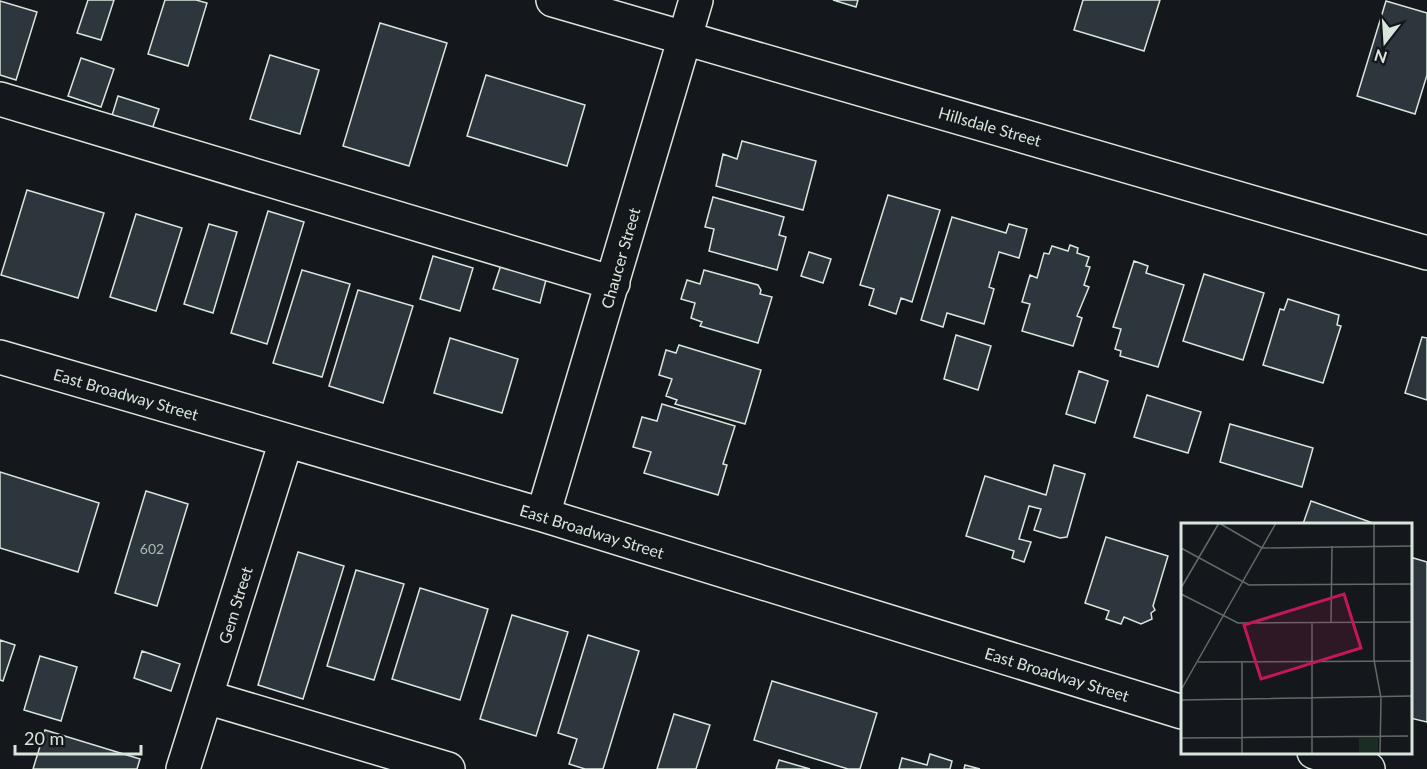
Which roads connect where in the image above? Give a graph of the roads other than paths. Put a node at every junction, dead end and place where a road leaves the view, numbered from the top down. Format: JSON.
{"nodes":[{"id":1,"x":553,"y":0,"type":"edge"},
{"id":2,"x":696,"y":0,"type":"edge"},
{"id":3,"x":684,"y":38,"type":"junction"},
{"id":4,"x":0,"y":99,"type":"edge"},
{"id":5,"x":1427,"y":253,"type":"edge"},
{"id":6,"x":613,"y":283,"type":"junction"},
{"id":7,"x":0,"y":357,"type":"edge"},
{"id":8,"x":286,"y":441,"type":"junction"},
{"id":9,"x":543,"y":515,"type":"junction"},
{"id":10,"x":206,"y":697,"type":"junction"},
{"id":11,"x":1181,"y":712,"type":"edge"},
{"id":12,"x":1317,"y":754,"type":"edge"},
{"id":13,"x":183,"y":769,"type":"edge"},
{"id":14,"x":448,"y":769,"type":"edge"},
{"id":15,"x":1368,"y":769,"type":"edge"}],
"edges":[{"from":1,"to":3,"type":"street","name":"Hillsdale Street"},
{"from":2,"to":3,"type":"street","name":"Chaucer Street"},
{"from":3,"to":5,"type":"street","name":"Hillsdale Street"},
{"from":3,"to":6,"type":"street","name":"Chaucer Street"},
{"from":4,"to":6,"type":"street"},
{"from":6,"to":9,"type":"street","name":"Chaucer Street"},
{"from":7,"to":8,"type":"street","name":"East Broadway Street"},
{"from":8,"to":9,"type":"street","name":"East Broadway Street"},
{"from":8,"to":10,"type":"street","name":"Gem Street"},
{"from":9,"to":11,"type":"street","name":"East Broadway Street"},
{"from":10,"to":13,"type":"street","name":"Gem Street"},
{"from":10,"to":14,"type":"street"},
{"from":12,"to":15,"type":"street"}]}
